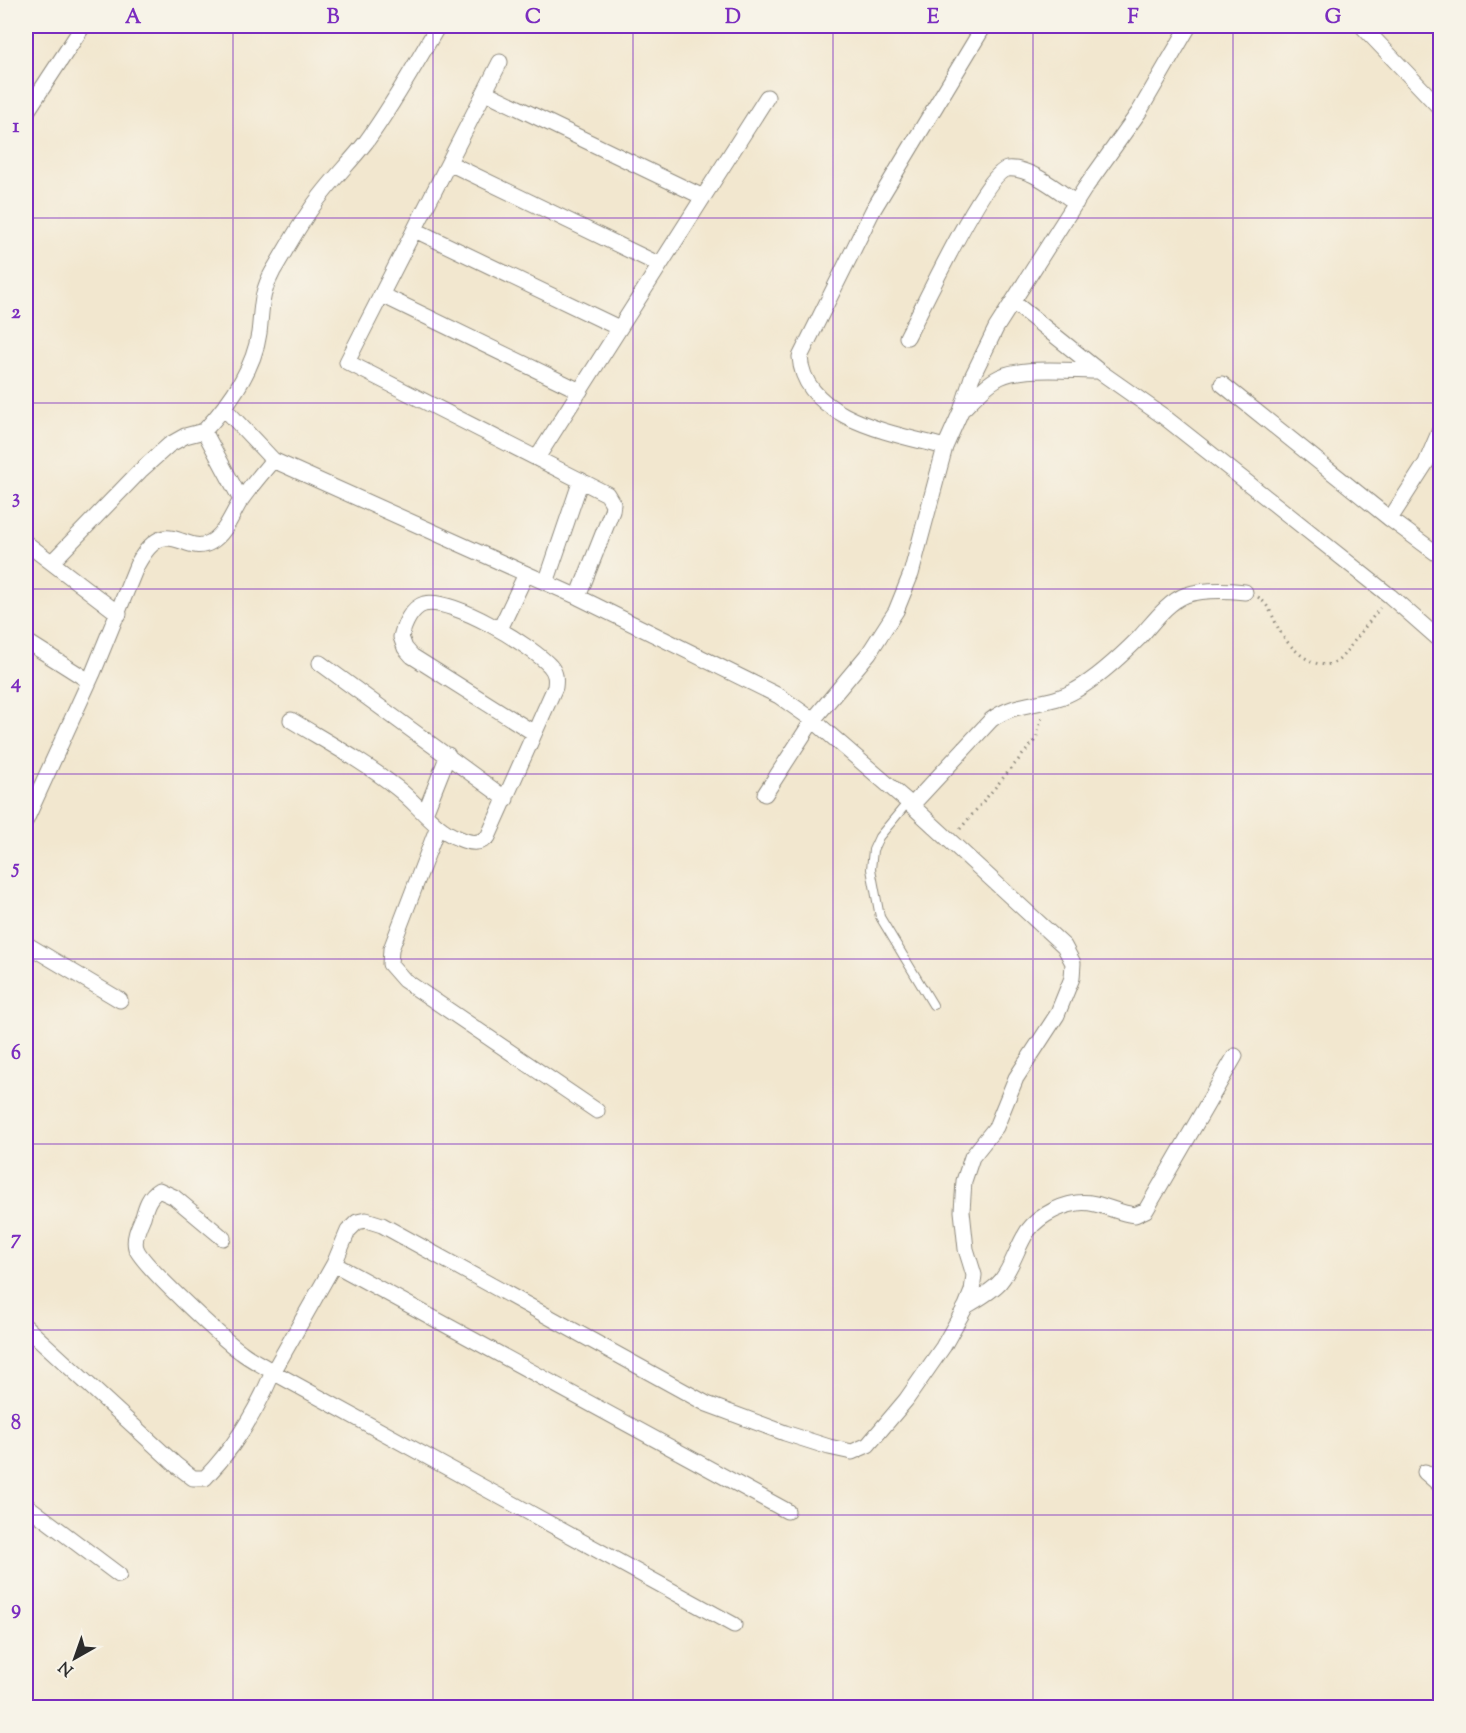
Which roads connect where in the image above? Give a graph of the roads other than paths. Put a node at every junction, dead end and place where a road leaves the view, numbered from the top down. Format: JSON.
{"nodes":[{"id":1,"x":82,"y":26,"type":"edge"},
{"id":2,"x":438,"y":26,"type":"edge"},
{"id":3,"x":984,"y":26,"type":"edge"},
{"id":4,"x":1189,"y":26,"type":"edge"},
{"id":5,"x":1362,"y":26,"type":"edge"},
{"id":6,"x":500,"y":62,"type":"dead end"},
{"id":7,"x":485,"y":92,"type":"junction"},
{"id":8,"x":767,"y":97,"type":"dead end"},
{"id":9,"x":1440,"y":108,"type":"edge"},
{"id":10,"x":26,"y":113,"type":"edge"},
{"id":11,"x":449,"y":163,"type":"junction"},
{"id":12,"x":703,"y":197,"type":"junction"},
{"id":13,"x":1076,"y":202,"type":"junction"},
{"id":14,"x":415,"y":230,"type":"junction"},
{"id":15,"x":660,"y":265,"type":"junction"},
{"id":16,"x":382,"y":295,"type":"junction"},
{"id":17,"x":1013,"y":302,"type":"junction"},
{"id":18,"x":619,"y":328,"type":"junction"},
{"id":19,"x":907,"y":337,"type":"dead end"},
{"id":20,"x":1099,"y":371,"type":"junction"},
{"id":21,"x":1222,"y":384,"type":"dead end"},
{"id":22,"x":580,"y":391,"type":"junction"},
{"id":23,"x":225,"y":409,"type":"junction"},
{"id":24,"x":961,"y":411,"type":"junction"},
{"id":25,"x":1440,"y":430,"type":"edge"},
{"id":26,"x":204,"y":431,"type":"junction"},
{"id":27,"x":945,"y":447,"type":"junction"},
{"id":28,"x":537,"y":458,"type":"junction"},
{"id":29,"x":273,"y":460,"type":"junction"},
{"id":30,"x":581,"y":480,"type":"junction"},
{"id":31,"x":241,"y":500,"type":"junction"},
{"id":32,"x":1390,"y":519,"type":"junction"},
{"id":33,"x":26,"y":543,"type":"edge"},
{"id":34,"x":1440,"y":556,"type":"edge"},
{"id":35,"x":52,"y":562,"type":"junction"},
{"id":36,"x":526,"y":574,"type":"junction"},
{"id":37,"x":546,"y":583,"type":"junction"},
{"id":38,"x":1245,"y":592,"type":"road end"},
{"id":39,"x":578,"y":597,"type":"junction"},
{"id":40,"x":119,"y":614,"type":"junction"},
{"id":41,"x":500,"y":629,"type":"junction"},
{"id":42,"x":1440,"y":640,"type":"edge"},
{"id":43,"x":26,"y":641,"type":"edge"},
{"id":44,"x":320,"y":663,"type":"dead end"},
{"id":45,"x":89,"y":681,"type":"junction"},
{"id":46,"x":291,"y":720,"type":"dead end"},
{"id":47,"x":813,"y":720,"type":"junction"},
{"id":48,"x":534,"y":733,"type":"junction"},
{"id":49,"x":448,"y":755,"type":"junction"},
{"id":50,"x":765,"y":794,"type":"dead end"},
{"id":51,"x":506,"y":799,"type":"junction"},
{"id":52,"x":910,"y":803,"type":"junction"},
{"id":53,"x":425,"y":813,"type":"junction"},
{"id":54,"x":26,"y":820,"type":"edge"},
{"id":55,"x":438,"y":826,"type":"junction"},
{"id":56,"x":26,"y":944,"type":"edge"},
{"id":57,"x":120,"y":1000,"type":"dead end"},
{"id":58,"x":933,"y":1005,"type":"dead end"},
{"id":59,"x":1235,"y":1056,"type":"dead end"},
{"id":60,"x":597,"y":1111,"type":"dead end"},
{"id":61,"x":223,"y":1238,"type":"dead end"},
{"id":62,"x":334,"y":1264,"type":"junction"},
{"id":63,"x":966,"y":1306,"type":"junction"},
{"id":64,"x":26,"y":1327,"type":"edge"},
{"id":65,"x":273,"y":1372,"type":"junction"},
{"id":66,"x":1425,"y":1472,"type":"dead end"},
{"id":67,"x":1440,"y":1485,"type":"edge"},
{"id":68,"x":26,"y":1505,"type":"edge"},
{"id":69,"x":788,"y":1511,"type":"dead end"},
{"id":70,"x":119,"y":1575,"type":"dead end"},
{"id":71,"x":734,"y":1625,"type":"dead end"}],
"edges":[{"from":1,"to":10,"type":"street"},
{"from":2,"to":23,"type":"street"},
{"from":3,"to":27,"type":"street"},
{"from":4,"to":13,"type":"street"},
{"from":5,"to":9,"type":"street"},
{"from":6,"to":7,"type":"street"},
{"from":7,"to":11,"type":"street"},
{"from":7,"to":12,"type":"street"},
{"from":8,"to":12,"type":"street"},
{"from":11,"to":14,"type":"street"},
{"from":11,"to":15,"type":"street"},
{"from":12,"to":15,"type":"street"},
{"from":13,"to":17,"type":"street"},
{"from":13,"to":19,"type":"street"},
{"from":14,"to":16,"type":"street"},
{"from":14,"to":18,"type":"street"},
{"from":15,"to":18,"type":"street"},
{"from":16,"to":22,"type":"street"},
{"from":16,"to":28,"type":"street"},
{"from":17,"to":20,"type":"street"},
{"from":17,"to":24,"type":"street"},
{"from":18,"to":22,"type":"street"},
{"from":20,"to":24,"type":"street"},
{"from":20,"to":42,"type":"street"},
{"from":21,"to":32,"type":"street"},
{"from":22,"to":28,"type":"street"},
{"from":23,"to":26,"type":"street"},
{"from":23,"to":29,"type":"street"},
{"from":24,"to":27,"type":"street"},
{"from":25,"to":32,"type":"street"},
{"from":26,"to":31,"type":"street"},
{"from":26,"to":35,"type":"street"},
{"from":27,"to":47,"type":"street"},
{"from":28,"to":30,"type":"street"},
{"from":29,"to":31,"type":"street"},
{"from":29,"to":36,"type":"street"},
{"from":30,"to":37,"type":"street"},
{"from":30,"to":39,"type":"street"},
{"from":31,"to":40,"type":"street"},
{"from":32,"to":34,"type":"street"},
{"from":33,"to":35,"type":"street"},
{"from":35,"to":40,"type":"street"},
{"from":36,"to":37,"type":"street"},
{"from":36,"to":41,"type":"street"},
{"from":37,"to":39,"type":"street"},
{"from":38,"to":52,"type":"street"},
{"from":39,"to":47,"type":"street"},
{"from":40,"to":45,"type":"street"},
{"from":41,"to":48,"type":"street"},
{"from":41,"to":48,"type":"street"},
{"from":43,"to":45,"type":"street"},
{"from":44,"to":49,"type":"street"},
{"from":45,"to":54,"type":"street"},
{"from":46,"to":53,"type":"street"},
{"from":47,"to":50,"type":"street"},
{"from":47,"to":52,"type":"street"},
{"from":48,"to":51,"type":"street"},
{"from":49,"to":51,"type":"street"},
{"from":49,"to":53,"type":"street"},
{"from":51,"to":55,"type":"street"},
{"from":52,"to":58,"type":"lane"},
{"from":52,"to":63,"type":"street"},
{"from":53,"to":55,"type":"street"},
{"from":55,"to":60,"type":"street"},
{"from":56,"to":57,"type":"street"},
{"from":59,"to":63,"type":"street"},
{"from":61,"to":65,"type":"street"},
{"from":62,"to":63,"type":"street"},
{"from":62,"to":65,"type":"street"},
{"from":62,"to":69,"type":"street"},
{"from":64,"to":65,"type":"street"},
{"from":65,"to":71,"type":"street"},
{"from":66,"to":67,"type":"street"},
{"from":68,"to":70,"type":"street"}]}
